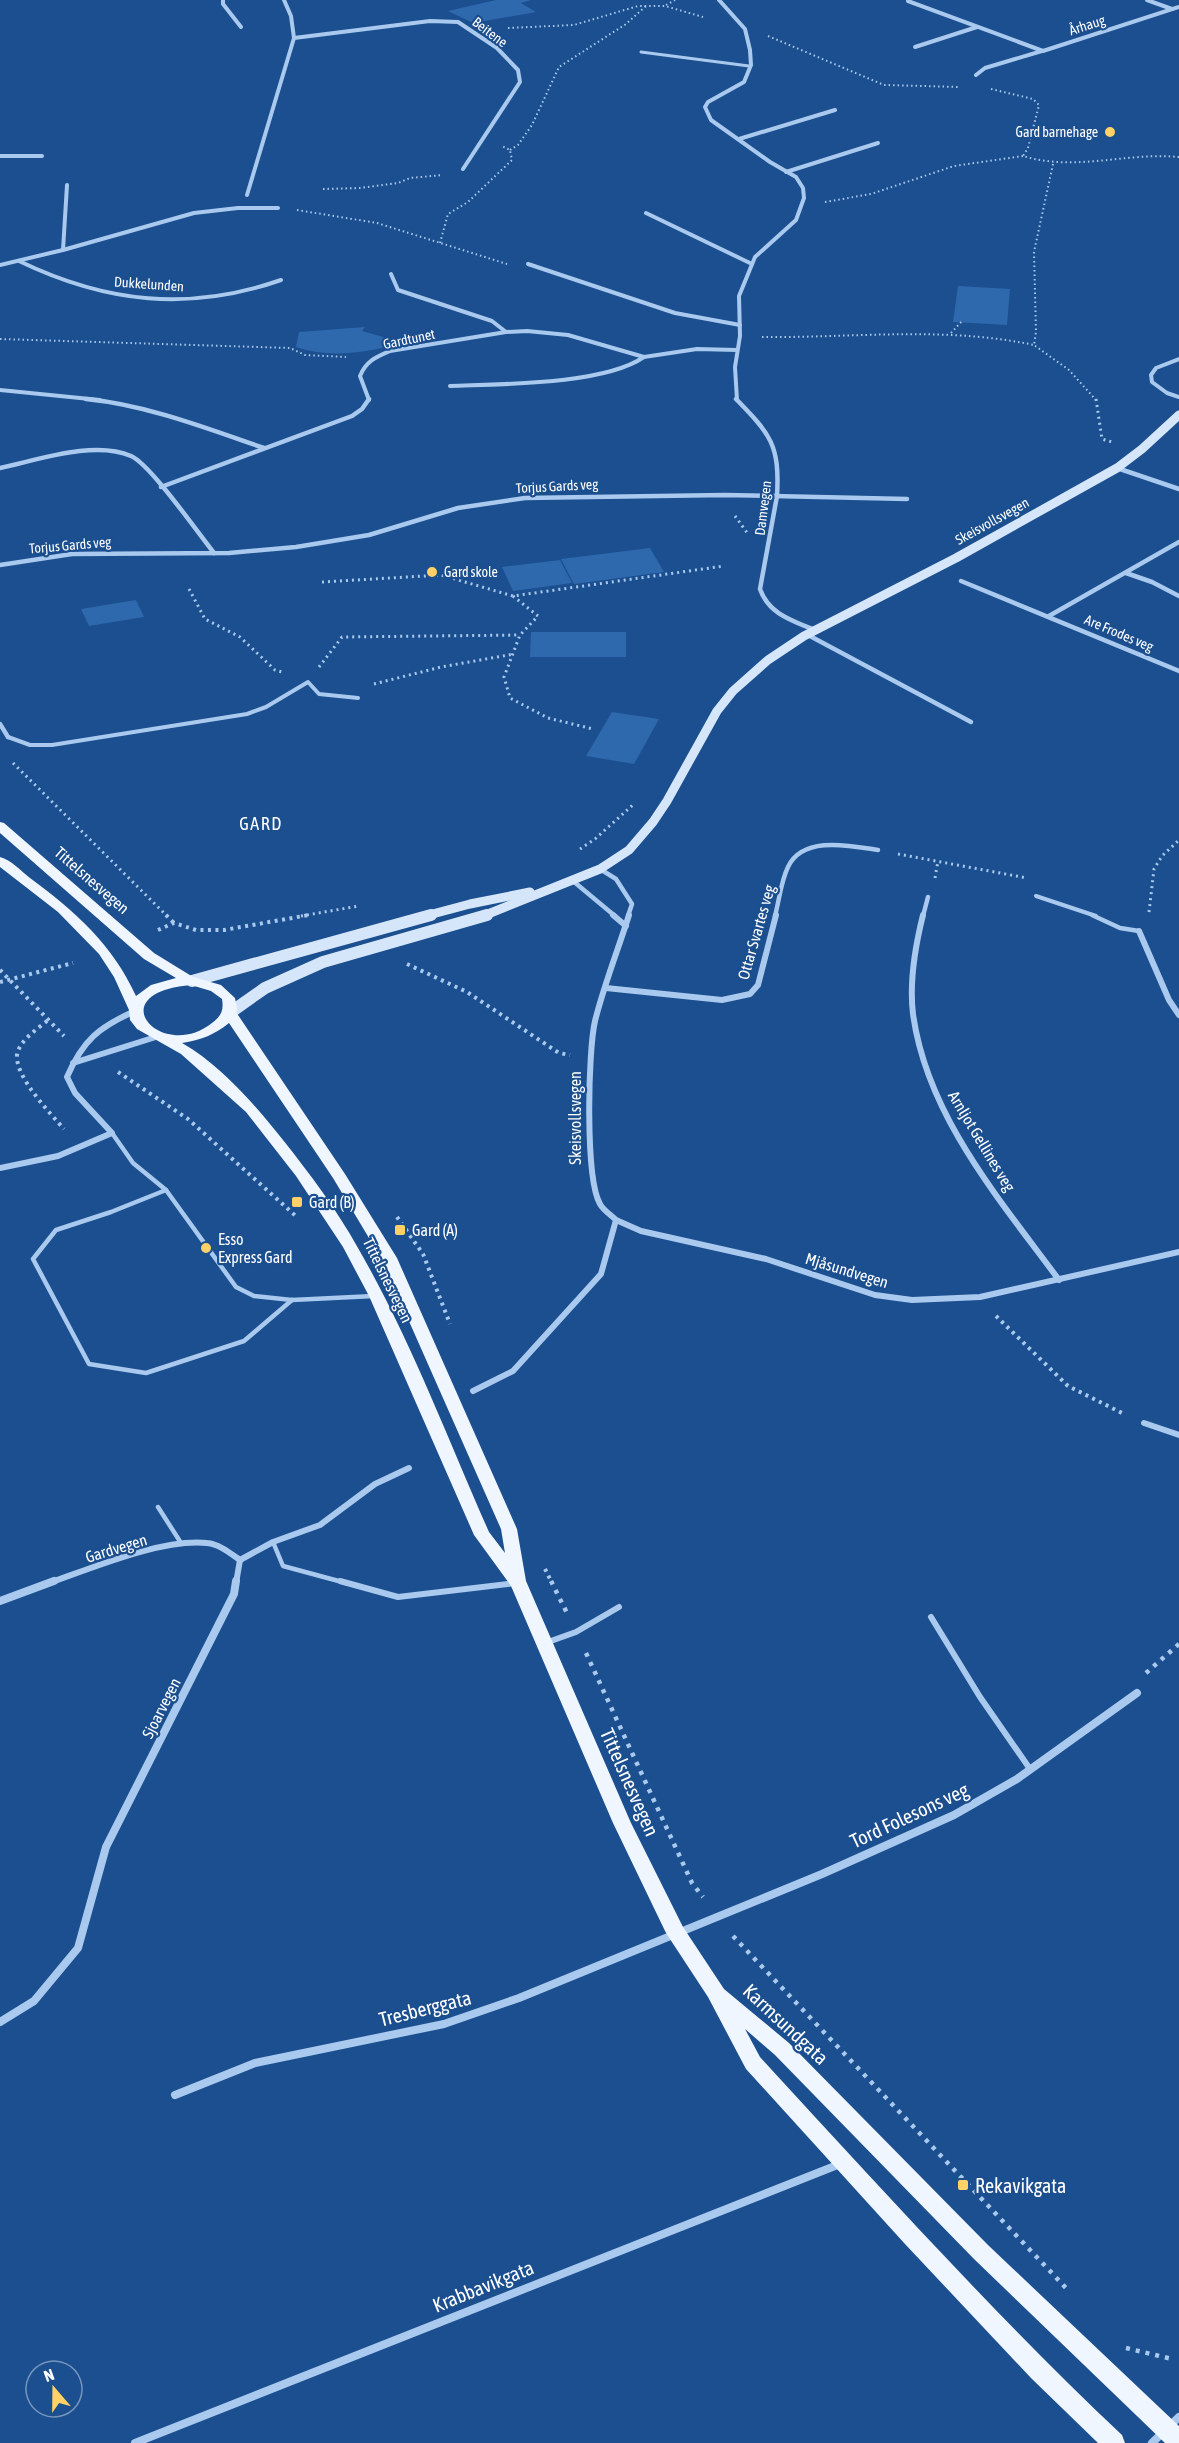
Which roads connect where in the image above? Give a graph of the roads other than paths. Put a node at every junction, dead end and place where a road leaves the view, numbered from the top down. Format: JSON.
{"nodes":[{"id":1,"x":223,"y":0,"type":"edge"},
{"id":2,"x":284,"y":0,"type":"edge"},
{"id":3,"x":719,"y":0,"type":"edge"},
{"id":4,"x":1147,"y":0,"type":"edge"},
{"id":5,"x":908,"y":1,"type":"edge"},
{"id":6,"x":1179,"y":7,"type":"edge"},
{"id":7,"x":1172,"y":9,"type":"junction"},
{"id":8,"x":241,"y":27,"type":"dead end"},
{"id":9,"x":978,"y":27,"type":"junction"},
{"id":10,"x":294,"y":38,"type":"junction"},
{"id":11,"x":915,"y":47,"type":"dead end"},
{"id":12,"x":1043,"y":51,"type":"junction"},
{"id":13,"x":640,"y":52,"type":"dead end"},
{"id":14,"x":749,"y":66,"type":"junction"},
{"id":15,"x":976,"y":75,"type":"dead end"},
{"id":16,"x":836,"y":110,"type":"dead end"},
{"id":17,"x":739,"y":139,"type":"junction"},
{"id":18,"x":878,"y":143,"type":"dead end"},
{"id":19,"x":0,"y":156,"type":"edge"},
{"id":20,"x":42,"y":156,"type":"dead end"},
{"id":21,"x":462,"y":169,"type":"road end"},
{"id":22,"x":786,"y":172,"type":"junction"},
{"id":23,"x":67,"y":185,"type":"dead end"},
{"id":24,"x":247,"y":195,"type":"dead end"},
{"id":25,"x":278,"y":208,"type":"road end"},
{"id":26,"x":646,"y":213,"type":"dead end"},
{"id":27,"x":63,"y":250,"type":"junction"},
{"id":28,"x":19,"y":261,"type":"junction"},
{"id":29,"x":528,"y":264,"type":"dead end"},
{"id":30,"x":752,"y":264,"type":"junction"},
{"id":31,"x":0,"y":265,"type":"edge"},
{"id":32,"x":391,"y":274,"type":"dead end"},
{"id":33,"x":281,"y":280,"type":"dead end"},
{"id":34,"x":740,"y":325,"type":"junction"},
{"id":35,"x":506,"y":332,"type":"junction"},
{"id":36,"x":737,"y":350,"type":"junction"},
{"id":37,"x":644,"y":357,"type":"junction"},
{"id":38,"x":1179,"y":359,"type":"edge"},
{"id":39,"x":450,"y":386,"type":"dead end"},
{"id":40,"x":0,"y":390,"type":"edge"},
{"id":41,"x":1179,"y":397,"type":"edge"},
{"id":42,"x":1179,"y":415,"type":"edge"},
{"id":43,"x":264,"y":448,"type":"junction"},
{"id":44,"x":0,"y":468,"type":"edge"},
{"id":45,"x":1117,"y":468,"type":"junction"},
{"id":46,"x":160,"y":487,"type":"junction"},
{"id":47,"x":1179,"y":489,"type":"edge"},
{"id":48,"x":777,"y":496,"type":"junction"},
{"id":49,"x":907,"y":499,"type":"dead end"},
{"id":50,"x":1179,"y":542,"type":"edge"},
{"id":51,"x":214,"y":553,"type":"junction"},
{"id":52,"x":0,"y":565,"type":"edge"},
{"id":53,"x":1126,"y":573,"type":"junction"},
{"id":54,"x":961,"y":581,"type":"dead end"},
{"id":55,"x":1179,"y":596,"type":"edge"},
{"id":56,"x":1049,"y":616,"type":"junction"},
{"id":57,"x":812,"y":633,"type":"junction"},
{"id":58,"x":1179,"y":671,"type":"edge"},
{"id":59,"x":358,"y":698,"type":"dead end"},
{"id":60,"x":971,"y":722,"type":"dead end"},
{"id":61,"x":0,"y":724,"type":"edge"},
{"id":62,"x":8,"y":736,"type":"joint"},
{"id":63,"x":0,"y":826,"type":"edge"},
{"id":64,"x":878,"y":850,"type":"road end"},
{"id":65,"x":0,"y":861,"type":"edge"},
{"id":66,"x":600,"y":869,"type":"junction"},
{"id":67,"x":573,"y":881,"type":"junction"},
{"id":68,"x":560,"y":886,"type":"junction"},
{"id":69,"x":1036,"y":896,"type":"dead end"},
{"id":70,"x":928,"y":897,"type":"dead end"},
{"id":71,"x":626,"y":926,"type":"junction"},
{"id":72,"x":1139,"y":931,"type":"joint"},
{"id":73,"x":191,"y":981,"type":"junction"},
{"id":74,"x":606,"y":988,"type":"junction"},
{"id":75,"x":1177,"y":1008,"type":"edge"},
{"id":76,"x":135,"y":1010,"type":"junction"},
{"id":77,"x":230,"y":1013,"type":"junction"},
{"id":78,"x":1179,"y":1015,"type":"edge"},
{"id":79,"x":162,"y":1037,"type":"junction"},
{"id":80,"x":72,"y":1064,"type":"junction"},
{"id":81,"x":112,"y":1133,"type":"junction"},
{"id":82,"x":0,"y":1168,"type":"edge"},
{"id":83,"x":166,"y":1190,"type":"junction"},
{"id":84,"x":616,"y":1220,"type":"junction"},
{"id":85,"x":1179,"y":1252,"type":"edge"},
{"id":86,"x":1059,"y":1280,"type":"junction"},
{"id":87,"x":377,"y":1296,"type":"junction"},
{"id":88,"x":292,"y":1300,"type":"junction"},
{"id":89,"x":473,"y":1391,"type":"dead end"},
{"id":90,"x":1144,"y":1423,"type":"road end"},
{"id":91,"x":1179,"y":1435,"type":"edge"},
{"id":92,"x":409,"y":1468,"type":"dead end"},
{"id":93,"x":158,"y":1507,"type":"dead end"},
{"id":94,"x":273,"y":1542,"type":"junction"},
{"id":95,"x":181,"y":1543,"type":"junction"},
{"id":96,"x":240,"y":1560,"type":"junction"},
{"id":97,"x":518,"y":1583,"type":"junction"},
{"id":98,"x":0,"y":1600,"type":"edge"},
{"id":99,"x":619,"y":1607,"type":"dead end"},
{"id":100,"x":932,"y":1617,"type":"dead end"},
{"id":101,"x":545,"y":1642,"type":"junction"},
{"id":102,"x":1137,"y":1693,"type":"road end"},
{"id":103,"x":1030,"y":1769,"type":"junction"},
{"id":104,"x":676,"y":1933,"type":"junction"},
{"id":105,"x":715,"y":1991,"type":"junction"},
{"id":106,"x":0,"y":2022,"type":"edge"},
{"id":107,"x":175,"y":2095,"type":"dead end"},
{"id":108,"x":844,"y":2163,"type":"junction"},
{"id":109,"x":1169,"y":2433,"type":"edge"},
{"id":110,"x":135,"y":2443,"type":"edge"},
{"id":111,"x":1114,"y":2443,"type":"edge"}],
"edges":[{"from":1,"to":8,"type":"street"},
{"from":2,"to":10,"type":"street"},
{"from":3,"to":14,"type":"street"},
{"from":4,"to":7,"type":"street"},
{"from":5,"to":9,"type":"street"},
{"from":6,"to":7,"type":"street","name":"Århaug"},
{"from":7,"to":12,"type":"street","name":"Århaug"},
{"from":9,"to":11,"type":"street"},
{"from":9,"to":12,"type":"street"},
{"from":10,"to":21,"type":"street","name":"Beitene"},
{"from":10,"to":24,"type":"street"},
{"from":12,"to":15,"type":"street","name":"Århaug"},
{"from":13,"to":14,"type":"lane"},
{"from":14,"to":17,"type":"street"},
{"from":16,"to":17,"type":"street"},
{"from":17,"to":22,"type":"street"},
{"from":18,"to":22,"type":"street"},
{"from":19,"to":20,"type":"street"},
{"from":22,"to":30,"type":"street","name":"Damvegen"},
{"from":23,"to":27,"type":"street"},
{"from":25,"to":27,"type":"street"},
{"from":26,"to":30,"type":"street"},
{"from":27,"to":28,"type":"street"},
{"from":28,"to":31,"type":"street"},
{"from":28,"to":33,"type":"street","name":"Dukkelunden"},
{"from":29,"to":34,"type":"street"},
{"from":30,"to":34,"type":"street","name":"Damvegen"},
{"from":32,"to":35,"type":"street","name":"Gardtunet"},
{"from":34,"to":36,"type":"street","name":"Damvegen"},
{"from":35,"to":37,"type":"street","name":"Gardtunet"},
{"from":35,"to":43,"type":"street","name":"Gardtunet"},
{"from":36,"to":37,"type":"street","name":"Gardtunet"},
{"from":36,"to":48,"type":"street","name":"Damvegen"},
{"from":37,"to":39,"type":"street","name":"Gardtunet"},
{"from":38,"to":41,"type":"street"},
{"from":40,"to":43,"type":"street"},
{"from":42,"to":45,"type":"main road","name":"Skeisvollsvegen"},
{"from":43,"to":46,"type":"street","name":"Gardtunet"},
{"from":44,"to":46,"type":"street"},
{"from":45,"to":47,"type":"street"},
{"from":45,"to":57,"type":"main road","name":"Skeisvollsvegen"},
{"from":46,"to":51,"type":"street"},
{"from":48,"to":49,"type":"street","name":"Torjus Gards veg"},
{"from":48,"to":51,"type":"street","name":"Torjus Gards veg"},
{"from":48,"to":57,"type":"street","name":"Damvegen"},
{"from":50,"to":53,"type":"street","name":"Are Frodes veg"},
{"from":51,"to":52,"type":"street","name":"Torjus Gards veg"},
{"from":53,"to":55,"type":"street"},
{"from":53,"to":56,"type":"street","name":"Are Frodes veg"},
{"from":54,"to":56,"type":"street","name":"Are Frodes veg"},
{"from":56,"to":58,"type":"street","name":"Are Frodes veg"},
{"from":57,"to":60,"type":"street"},
{"from":57,"to":66,"type":"main road","name":"Skeisvollsvegen"},
{"from":59,"to":62,"type":"lane"},
{"from":61,"to":62,"type":"street"},
{"from":63,"to":73,"type":"main road","name":"Tittelsnesvegen"},
{"from":64,"to":74,"type":"street","name":"Ottar Svartes veg"},
{"from":65,"to":76,"type":"main road"},
{"from":66,"to":67,"type":"main road","name":"Skeisvollsvegen"},
{"from":66,"to":71,"type":"street","name":"Skeisvollsvegen"},
{"from":67,"to":68,"type":"main road","name":"Skeisvollsvegen"},
{"from":67,"to":71,"type":"street"},
{"from":68,"to":73,"type":"main road","name":"Skeisvollsvegen"},
{"from":68,"to":77,"type":"main road","name":"Skeisvollsvegen"},
{"from":69,"to":72,"type":"lane"},
{"from":70,"to":86,"type":"street","name":"Arnljot Gellines veg"},
{"from":71,"to":74,"type":"street","name":"Skeisvollsvegen"},
{"from":72,"to":75,"type":"street"},
{"from":73,"to":76,"type":"main road"},
{"from":73,"to":77,"type":"main road"},
{"from":74,"to":84,"type":"street","name":"Skeisvollsvegen"},
{"from":75,"to":78,"type":"street"},
{"from":76,"to":79,"type":"main road"},
{"from":76,"to":80,"type":"street"},
{"from":77,"to":79,"type":"main road"},
{"from":77,"to":97,"type":"main road","name":"Tittelsnesvegen"},
{"from":79,"to":80,"type":"street"},
{"from":79,"to":87,"type":"main road","name":"Tittelsnesvegen"},
{"from":80,"to":81,"type":"street"},
{"from":81,"to":82,"type":"street"},
{"from":81,"to":83,"type":"lane"},
{"from":83,"to":88,"type":"lane"},
{"from":83,"to":88,"type":"lane"},
{"from":84,"to":86,"type":"street","name":"Mjåsundvegen"},
{"from":84,"to":89,"type":"street"},
{"from":85,"to":86,"type":"street","name":"Mjåsundvegen"},
{"from":87,"to":88,"type":"lane"},
{"from":87,"to":97,"type":"main road","name":"Tittelsnesvegen"},
{"from":90,"to":91,"type":"street"},
{"from":92,"to":94,"type":"street"},
{"from":93,"to":95,"type":"lane"},
{"from":94,"to":96,"type":"street"},
{"from":94,"to":97,"type":"lane"},
{"from":95,"to":96,"type":"street","name":"Gardvegen"},
{"from":95,"to":98,"type":"street","name":"Gardvegen"},
{"from":96,"to":106,"type":"street","name":"Sjoarvegen"},
{"from":97,"to":101,"type":"main road","name":"Tittelsnesvegen"},
{"from":99,"to":101,"type":"lane"},
{"from":100,"to":103,"type":"lane"},
{"from":101,"to":104,"type":"main road","name":"Tittelsnesvegen"},
{"from":102,"to":103,"type":"street","name":"Tord Folesons veg"},
{"from":103,"to":104,"type":"street","name":"Tord Folesons veg"},
{"from":104,"to":105,"type":"main road","name":"Tittelsnesvegen"},
{"from":104,"to":107,"type":"street","name":"Tresberggata"},
{"from":105,"to":108,"type":"main road","name":"Karmsundgata"},
{"from":105,"to":109,"type":"main road","name":"Karmsundgata"},
{"from":108,"to":110,"type":"street","name":"Krabbavikgata"},
{"from":108,"to":111,"type":"main road","name":"Karmsundgata"}]}
